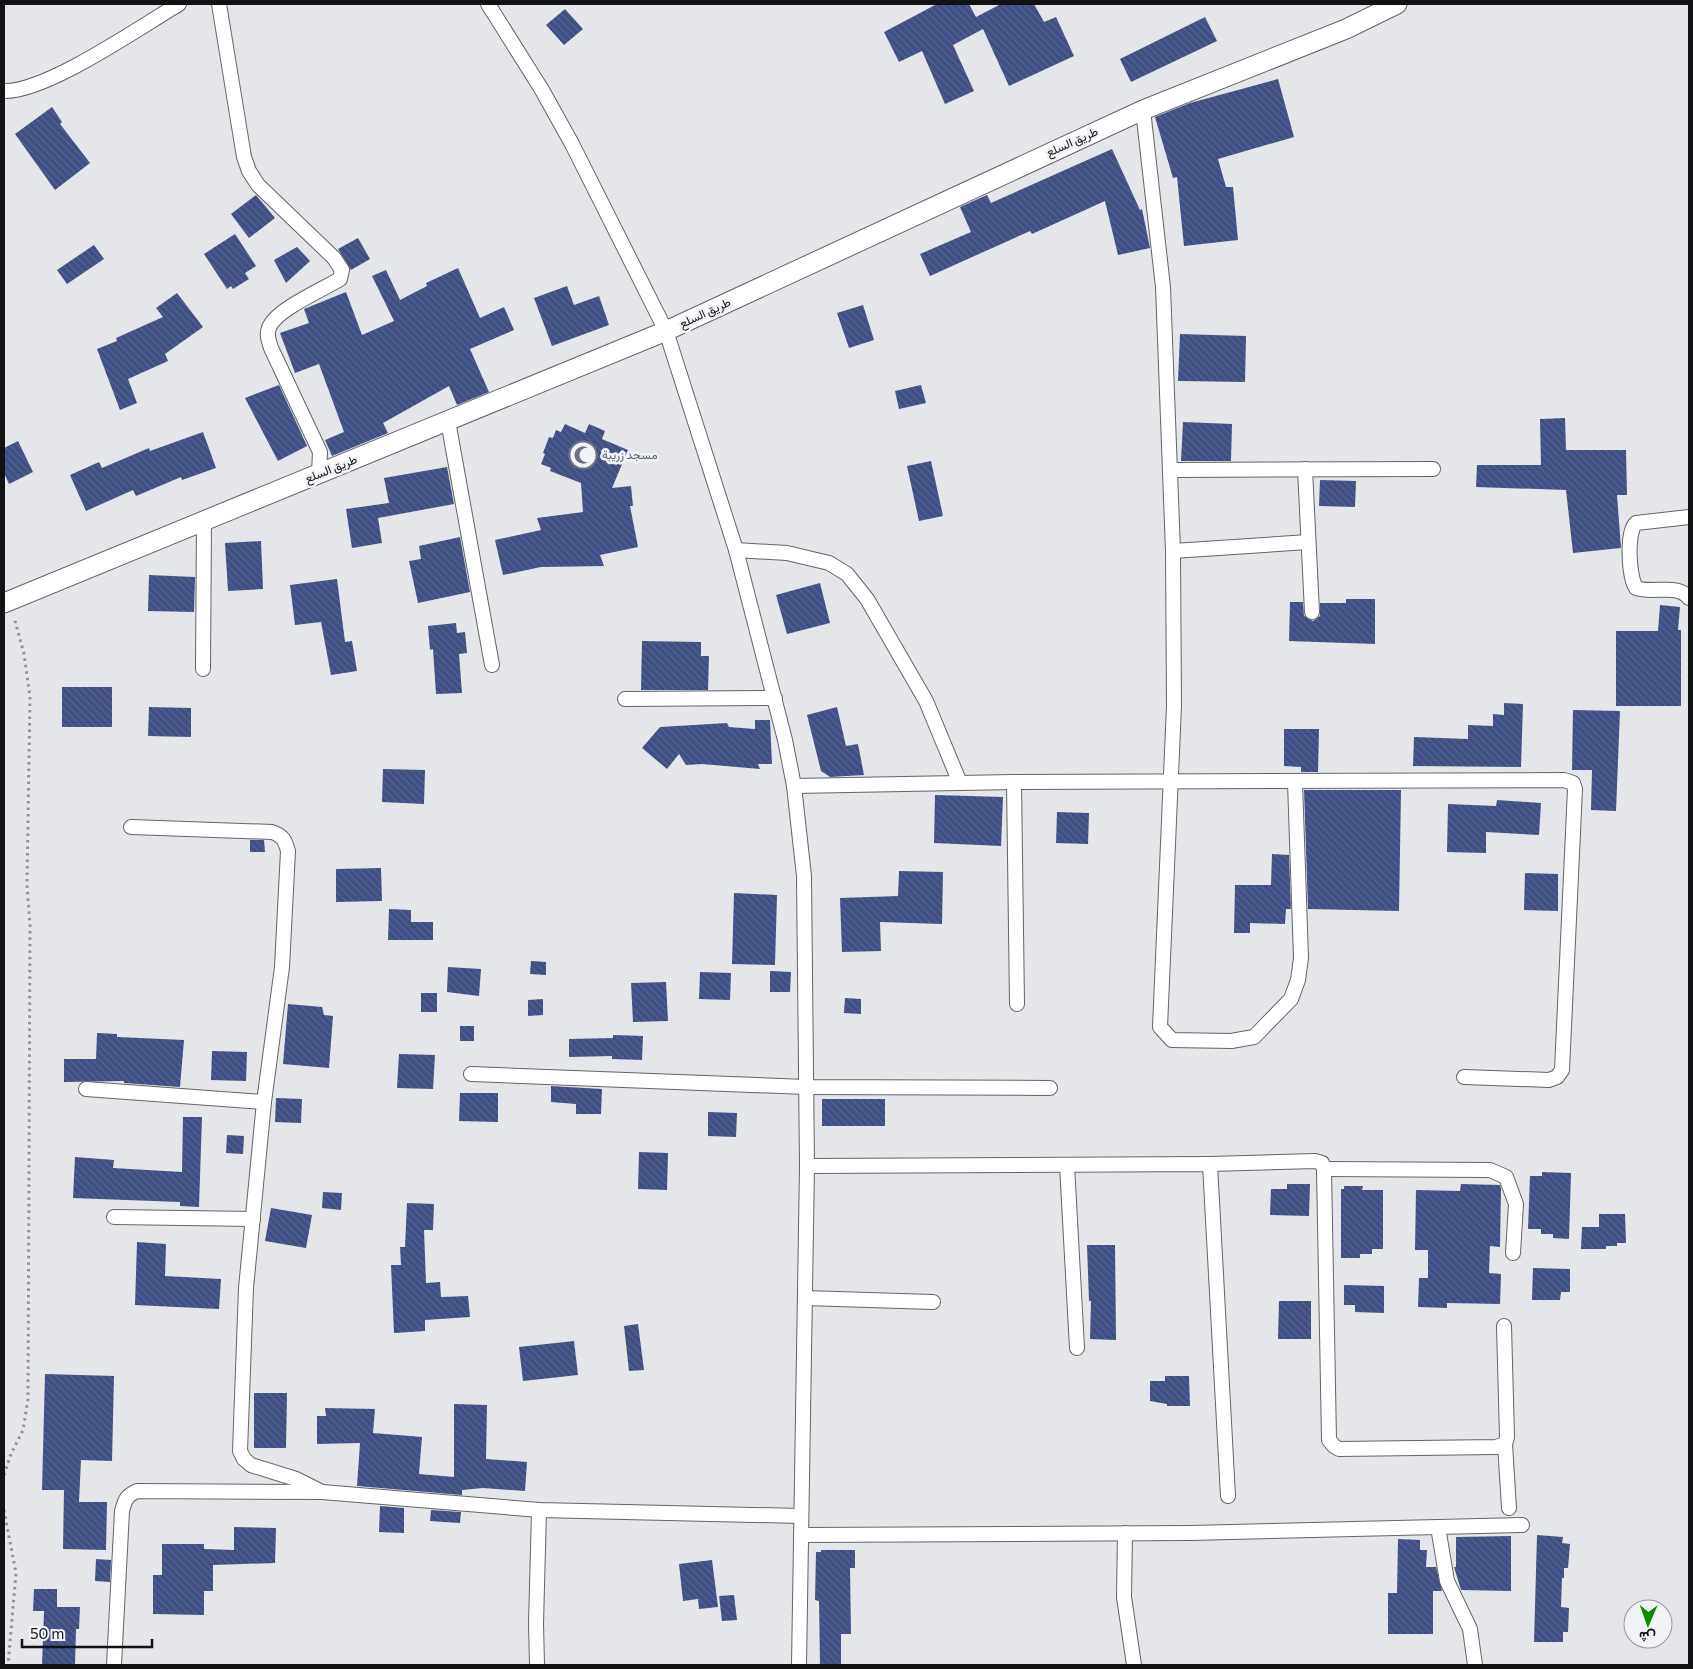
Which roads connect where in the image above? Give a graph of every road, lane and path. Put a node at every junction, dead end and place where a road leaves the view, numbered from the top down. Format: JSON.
{"nodes":[{"id":1,"x":179,"y":4,"type":"edge"},
{"id":2,"x":219,"y":4,"type":"edge"},
{"id":3,"x":488,"y":4,"type":"edge"},
{"id":4,"x":1397,"y":4,"type":"edge"},
{"id":5,"x":4,"y":91,"type":"edge"},
{"id":6,"x":1143,"y":110,"type":"junction"},
{"id":7,"x":666,"y":331,"type":"junction"},
{"id":8,"x":448,"y":421,"type":"junction"},
{"id":9,"x":1305,"y":469,"type":"junction"},
{"id":10,"x":1432,"y":469,"type":"dead end"},
{"id":11,"x":1172,"y":470,"type":"junction"},
{"id":12,"x":319,"y":474,"type":"junction"},
{"id":13,"x":1689,"y":516,"type":"edge"},
{"id":14,"x":204,"y":521,"type":"junction"},
{"id":15,"x":1308,"y":542,"type":"junction"},
{"id":16,"x":736,"y":550,"type":"junction"},
{"id":17,"x":1173,"y":550,"type":"junction"},
{"id":18,"x":1689,"y":598,"type":"edge"},
{"id":19,"x":6,"y":599,"type":"edge"},
{"id":20,"x":1312,"y":612,"type":"dead end"},
{"id":21,"x":492,"y":665,"type":"dead end"},
{"id":22,"x":203,"y":669,"type":"dead end"},
{"id":23,"x":774,"y":698,"type":"junction"},
{"id":24,"x":625,"y":699,"type":"dead end"},
{"id":25,"x":960,"y":782,"type":"junction"},
{"id":26,"x":1014,"y":782,"type":"junction"},
{"id":27,"x":1170,"y":782,"type":"junction"},
{"id":28,"x":1295,"y":782,"type":"junction"},
{"id":29,"x":794,"y":786,"type":"junction"},
{"id":30,"x":131,"y":827,"type":"dead end"},
{"id":31,"x":1017,"y":1004,"type":"dead end"},
{"id":32,"x":471,"y":1074,"type":"dead end"},
{"id":33,"x":1464,"y":1077,"type":"dead end"},
{"id":34,"x":806,"y":1087,"type":"junction"},
{"id":35,"x":1050,"y":1088,"type":"dead end"},
{"id":36,"x":86,"y":1090,"type":"dead end"},
{"id":37,"x":264,"y":1102,"type":"junction"},
{"id":38,"x":1067,"y":1164,"type":"junction"},
{"id":39,"x":1210,"y":1164,"type":"junction"},
{"id":40,"x":807,"y":1166,"type":"junction"},
{"id":41,"x":1324,"y":1169,"type":"junction"},
{"id":42,"x":114,"y":1217,"type":"dead end"},
{"id":43,"x":252,"y":1219,"type":"junction"},
{"id":44,"x":1514,"y":1253,"type":"dead end"},
{"id":45,"x":805,"y":1298,"type":"junction"},
{"id":46,"x":933,"y":1302,"type":"dead end"},
{"id":47,"x":1504,"y":1326,"type":"dead end"},
{"id":48,"x":1078,"y":1348,"type":"dead end"},
{"id":49,"x":1505,"y":1444,"type":"junction"},
{"id":50,"x":4,"y":1475,"type":"edge"},
{"id":51,"x":322,"y":1492,"type":"junction"},
{"id":52,"x":1228,"y":1496,"type":"dead end"},
{"id":53,"x":1510,"y":1508,"type":"dead end"},
{"id":54,"x":4,"y":1510,"type":"edge"},
{"id":55,"x":539,"y":1510,"type":"junction"},
{"id":56,"x":801,"y":1516,"type":"junction"},
{"id":57,"x":1522,"y":1525,"type":"dead end"},
{"id":58,"x":1438,"y":1527,"type":"junction"},
{"id":59,"x":1125,"y":1533,"type":"junction"},
{"id":60,"x":801,"y":1535,"type":"junction"},
{"id":61,"x":8,"y":1665,"type":"edge"},
{"id":62,"x":114,"y":1665,"type":"edge"},
{"id":63,"x":537,"y":1665,"type":"edge"},
{"id":64,"x":798,"y":1665,"type":"edge"},
{"id":65,"x":1134,"y":1665,"type":"edge"},
{"id":66,"x":1475,"y":1665,"type":"edge"}],
"edges":[{"from":1,"to":5,"type":"street"},
{"from":2,"to":12,"type":"street"},
{"from":3,"to":7,"type":"street"},
{"from":4,"to":6,"type":"street","name":"طريق السلع"},
{"from":6,"to":7,"type":"street","name":"طريق السلع"},
{"from":6,"to":11,"type":"street"},
{"from":7,"to":8,"type":"street","name":"طريق السلع"},
{"from":7,"to":16,"type":"street"},
{"from":8,"to":12,"type":"street","name":"طريق السلع"},
{"from":8,"to":21,"type":"street"},
{"from":9,"to":10,"type":"street"},
{"from":9,"to":11,"type":"street"},
{"from":9,"to":15,"type":"street"},
{"from":11,"to":17,"type":"street"},
{"from":12,"to":14,"type":"street","name":"طريق السلع"},
{"from":13,"to":18,"type":"street"},
{"from":14,"to":19,"type":"street","name":"طريق السلع"},
{"from":14,"to":22,"type":"street"},
{"from":15,"to":17,"type":"street"},
{"from":15,"to":20,"type":"street"},
{"from":16,"to":23,"type":"street"},
{"from":16,"to":25,"type":"street"},
{"from":17,"to":27,"type":"street"},
{"from":19,"to":50,"type":"path"},
{"from":23,"to":24,"type":"street"},
{"from":23,"to":29,"type":"street"},
{"from":25,"to":26,"type":"street"},
{"from":25,"to":29,"type":"street"},
{"from":26,"to":27,"type":"street"},
{"from":26,"to":31,"type":"street"},
{"from":27,"to":28,"type":"street"},
{"from":27,"to":28,"type":"street"},
{"from":28,"to":33,"type":"street"},
{"from":29,"to":34,"type":"street"},
{"from":30,"to":37,"type":"street"},
{"from":32,"to":34,"type":"street"},
{"from":34,"to":35,"type":"street"},
{"from":34,"to":40,"type":"street"},
{"from":36,"to":37,"type":"street"},
{"from":37,"to":43,"type":"street"},
{"from":38,"to":39,"type":"street"},
{"from":38,"to":40,"type":"street"},
{"from":38,"to":48,"type":"street"},
{"from":39,"to":41,"type":"street"},
{"from":39,"to":52,"type":"street"},
{"from":40,"to":45,"type":"street"},
{"from":41,"to":44,"type":"street"},
{"from":41,"to":49,"type":"street"},
{"from":42,"to":43,"type":"street"},
{"from":43,"to":51,"type":"street"},
{"from":45,"to":46,"type":"street"},
{"from":45,"to":56,"type":"street"},
{"from":47,"to":49,"type":"street"},
{"from":49,"to":53,"type":"street"},
{"from":51,"to":55,"type":"street"},
{"from":51,"to":62,"type":"street"},
{"from":54,"to":61,"type":"path"},
{"from":55,"to":56,"type":"street"},
{"from":55,"to":63,"type":"street"},
{"from":56,"to":60,"type":"street"},
{"from":57,"to":58,"type":"street"},
{"from":58,"to":59,"type":"street"},
{"from":58,"to":66,"type":"street"},
{"from":59,"to":60,"type":"street"},
{"from":59,"to":65,"type":"street"},
{"from":60,"to":64,"type":"street"}]}
